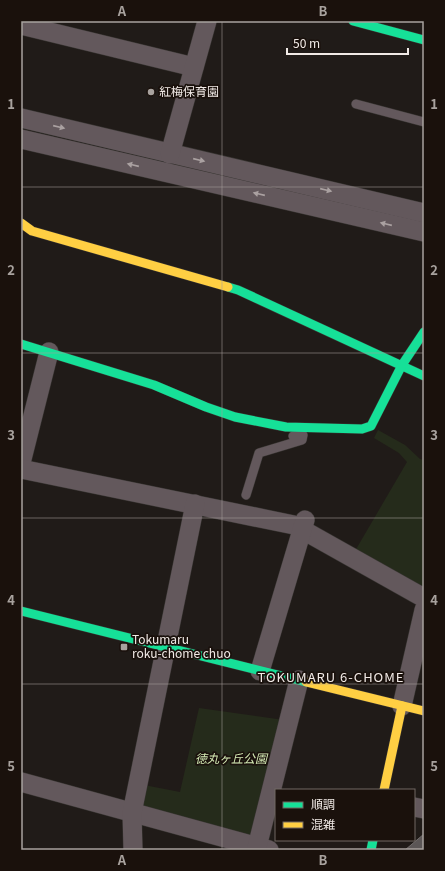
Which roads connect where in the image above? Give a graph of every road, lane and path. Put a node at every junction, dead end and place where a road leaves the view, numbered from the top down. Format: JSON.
{"nodes":[{"id":1,"x":207,"y":21,"type":"edge"},
{"id":2,"x":353,"y":21,"type":"edge"},
{"id":3,"x":21,"y":26,"type":"edge"},
{"id":4,"x":424,"y":40,"type":"edge"},
{"id":5,"x":194,"y":67,"type":"junction"},
{"id":6,"x":356,"y":104,"type":"dead end"},
{"id":7,"x":21,"y":118,"type":"edge"},
{"id":8,"x":424,"y":122,"type":"edge"},
{"id":9,"x":21,"y":139,"type":"edge"},
{"id":10,"x":170,"y":154,"type":"junction"},
{"id":11,"x":424,"y":213,"type":"edge"},
{"id":12,"x":21,"y":223,"type":"edge"},
{"id":13,"x":424,"y":232,"type":"edge"},
{"id":14,"x":424,"y":332,"type":"edge"},
{"id":15,"x":21,"y":344,"type":"edge"},
{"id":16,"x":49,"y":352,"type":"junction"},
{"id":17,"x":402,"y":365,"type":"junction"},
{"id":18,"x":424,"y":376,"type":"edge"},
{"id":19,"x":290,"y":427,"type":"junction"},
{"id":20,"x":21,"y":463,"type":"edge"},
{"id":21,"x":21,"y":469,"type":"edge"},
{"id":22,"x":246,"y":495,"type":"dead end"},
{"id":23,"x":194,"y":504,"type":"junction"},
{"id":24,"x":303,"y":525,"type":"junction"},
{"id":25,"x":424,"y":598,"type":"edge"},
{"id":26,"x":424,"y":610,"type":"edge"},
{"id":27,"x":21,"y":611,"type":"edge"},
{"id":28,"x":166,"y":647,"type":"junction"},
{"id":29,"x":260,"y":671,"type":"junction"},
{"id":30,"x":298,"y":680,"type":"junction"},
{"id":31,"x":402,"y":706,"type":"junction"},
{"id":32,"x":424,"y":711,"type":"edge"},
{"id":33,"x":21,"y":782,"type":"edge"},
{"id":34,"x":275,"y":789,"type":"edge"},
{"id":35,"x":384,"y":789,"type":"edge"},
{"id":36,"x":275,"y":790,"type":"edge"},
{"id":37,"x":132,"y":812,"type":"junction"},
{"id":38,"x":263,"y":848,"type":"edge"},
{"id":39,"x":133,"y":850,"type":"edge"}],
"edges":[{"from":1,"to":5,"type":"street"},
{"from":2,"to":4,"type":"street"},
{"from":3,"to":5,"type":"street"},
{"from":5,"to":10,"type":"street"},
{"from":6,"to":8,"type":"lane"},
{"from":7,"to":10,"type":"street","one_way":true},
{"from":13,"to":9,"type":"street","one_way":true},
{"from":10,"to":11,"type":"street","one_way":true},
{"from":12,"to":17,"type":"street"},
{"from":14,"to":17,"type":"street"},
{"from":15,"to":16,"type":"street"},
{"from":16,"to":19,"type":"street"},
{"from":16,"to":20,"type":"street"},
{"from":17,"to":18,"type":"street"},
{"from":17,"to":19,"type":"street"},
{"from":19,"to":22,"type":"lane"},
{"from":21,"to":23,"type":"street"},
{"from":23,"to":24,"type":"street"},
{"from":23,"to":28,"type":"street"},
{"from":24,"to":25,"type":"street"},
{"from":24,"to":29,"type":"street"},
{"from":26,"to":31,"type":"street"},
{"from":27,"to":28,"type":"street"},
{"from":28,"to":29,"type":"street"},
{"from":28,"to":37,"type":"street"},
{"from":29,"to":30,"type":"street"},
{"from":30,"to":31,"type":"street"},
{"from":30,"to":34,"type":"street"},
{"from":31,"to":32,"type":"street"},
{"from":31,"to":35,"type":"street"},
{"from":33,"to":37,"type":"street"},
{"from":36,"to":38,"type":"street"},
{"from":37,"to":38,"type":"street"},
{"from":37,"to":39,"type":"street"}]}
